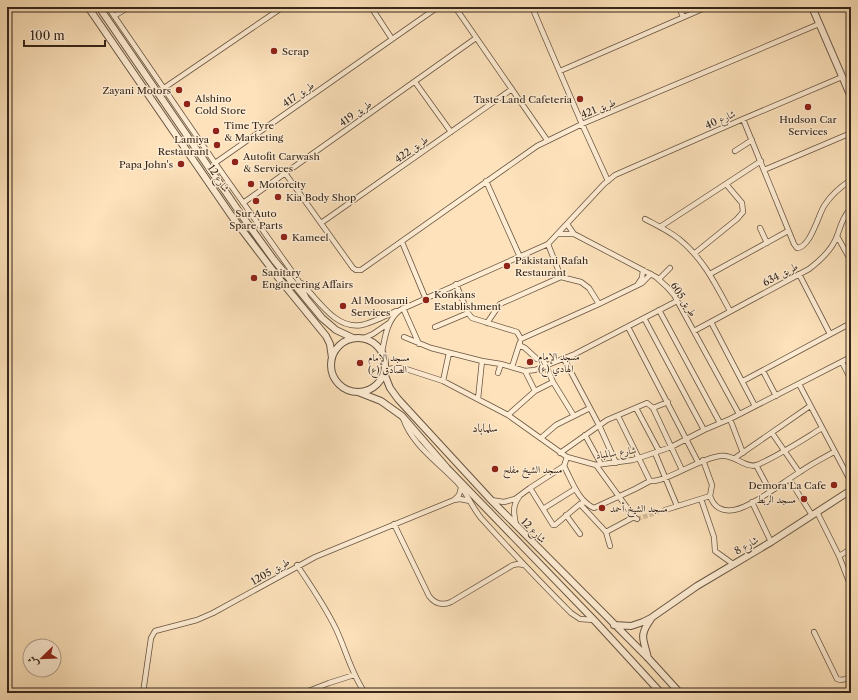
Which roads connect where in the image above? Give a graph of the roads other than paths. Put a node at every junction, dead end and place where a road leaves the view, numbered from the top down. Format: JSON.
{"nodes":[{"id":1,"x":88,"y":7,"type":"edge"},
{"id":2,"x":99,"y":7,"type":"edge"},
{"id":3,"x":108,"y":7,"type":"edge"},
{"id":4,"x":129,"y":7,"type":"edge"},
{"id":5,"x":283,"y":7,"type":"edge"},
{"id":6,"x":371,"y":7,"type":"edge"},
{"id":7,"x":438,"y":7,"type":"edge"},
{"id":8,"x":455,"y":7,"type":"edge"},
{"id":9,"x":540,"y":7,"type":"edge"},
{"id":10,"x":679,"y":7,"type":"edge"},
{"id":11,"x":707,"y":7,"type":"edge"},
{"id":12,"x":812,"y":7,"type":"edge"},
{"id":13,"x":532,"y":8,"type":"edge"},
{"id":14,"x":276,"y":9,"type":"edge"},
{"id":15,"x":114,"y":16,"type":"junction"},
{"id":16,"x":683,"y":17,"type":"junction"},
{"id":17,"x":819,"y":24,"type":"junction"},
{"id":18,"x":476,"y":38,"type":"junction"},
{"id":19,"x":392,"y":39,"type":"junction"},
{"id":20,"x":560,"y":71,"type":"junction"},
{"id":21,"x":842,"y":78,"type":"junction"},
{"id":22,"x":415,"y":82,"type":"junction"},
{"id":23,"x":164,"y":88,"type":"junction"},
{"id":24,"x":512,"y":89,"type":"junction"},
{"id":25,"x":851,"y":97,"type":"edge"},
{"id":26,"x":743,"y":119,"type":"junction"},
{"id":27,"x":582,"y":124,"type":"junction"},
{"id":28,"x":451,"y":132,"type":"junction"},
{"id":29,"x":851,"y":133,"type":"edge"},
{"id":30,"x":547,"y":140,"type":"junction"},
{"id":31,"x":752,"y":140,"type":"junction"},
{"id":32,"x":735,"y":151,"type":"dead end"},
{"id":33,"x":760,"y":161,"type":"junction"},
{"id":34,"x":215,"y":163,"type":"junction"},
{"id":35,"x":764,"y":170,"type":"junction"},
{"id":36,"x":285,"y":173,"type":"junction"},
{"id":37,"x":851,"y":180,"type":"edge"},
{"id":38,"x":486,"y":181,"type":"junction"},
{"id":39,"x":608,"y":181,"type":"junction"},
{"id":40,"x":726,"y":184,"type":"junction"},
{"id":41,"x":243,"y":203,"type":"junction"},
{"id":42,"x":851,"y":208,"type":"edge"},
{"id":43,"x":645,"y":219,"type":"dead end"},
{"id":44,"x":321,"y":223,"type":"junction"},
{"id":45,"x":567,"y":224,"type":"junction"},
{"id":46,"x":660,"y":227,"type":"junction"},
{"id":47,"x":760,"y":228,"type":"dead end"},
{"id":48,"x":788,"y":231,"type":"junction"},
{"id":49,"x":558,"y":234,"type":"junction"},
{"id":50,"x":574,"y":234,"type":"junction"},
{"id":51,"x":837,"y":236,"type":"junction"},
{"id":52,"x":402,"y":242,"type":"junction"},
{"id":53,"x":767,"y":243,"type":"junction"},
{"id":54,"x":548,"y":244,"type":"junction"},
{"id":55,"x":695,"y":253,"type":"junction"},
{"id":56,"x":520,"y":257,"type":"junction"},
{"id":57,"x":851,"y":261,"type":"edge"},
{"id":58,"x":670,"y":268,"type":"dead end"},
{"id":59,"x":643,"y":270,"type":"junction"},
{"id":60,"x":651,"y":274,"type":"junction"},
{"id":61,"x":710,"y":274,"type":"junction"},
{"id":62,"x":800,"y":274,"type":"junction"},
{"id":63,"x":561,"y":277,"type":"junction"},
{"id":64,"x":660,"y":279,"type":"junction"},
{"id":65,"x":298,"y":280,"type":"junction"},
{"id":66,"x":456,"y":284,"type":"junction"},
{"id":67,"x":636,"y":286,"type":"junction"},
{"id":68,"x":426,"y":297,"type":"junction"},
{"id":69,"x":677,"y":301,"type":"junction"},
{"id":70,"x":308,"y":302,"type":"junction"},
{"id":71,"x":599,"y":304,"type":"junction"},
{"id":72,"x":401,"y":309,"type":"junction"},
{"id":73,"x":659,"y":310,"type":"junction"},
{"id":74,"x":730,"y":311,"type":"junction"},
{"id":75,"x":468,"y":313,"type":"junction"},
{"id":76,"x":644,"y":318,"type":"junction"},
{"id":77,"x":711,"y":322,"type":"junction"},
{"id":78,"x":389,"y":323,"type":"junction"},
{"id":79,"x":487,"y":323,"type":"junction"},
{"id":80,"x":851,"y":323,"type":"edge"},
{"id":81,"x":435,"y":327,"type":"dead end"},
{"id":82,"x":628,"y":327,"type":"junction"},
{"id":83,"x":694,"y":331,"type":"junction"},
{"id":84,"x":830,"y":334,"type":"junction"},
{"id":85,"x":404,"y":337,"type":"dead end"},
{"id":86,"x":353,"y":338,"type":"junction"},
{"id":87,"x":364,"y":338,"type":"junction"},
{"id":88,"x":520,"y":339,"type":"junction"},
{"id":89,"x":419,"y":344,"type":"junction"},
{"id":90,"x":519,"y":345,"type":"junction"},
{"id":91,"x":382,"y":352,"type":"junction"},
{"id":92,"x":449,"y":353,"type":"junction"},
{"id":93,"x":851,"y":357,"type":"edge"},
{"id":94,"x":332,"y":358,"type":"junction"},
{"id":95,"x":564,"y":359,"type":"junction"},
{"id":96,"x":482,"y":361,"type":"junction"},
{"id":97,"x":842,"y":362,"type":"junction"},
{"id":98,"x":500,"y":364,"type":"junction"},
{"id":99,"x":546,"y":366,"type":"junction"},
{"id":100,"x":512,"y":367,"type":"junction"},
{"id":101,"x":385,"y":371,"type":"junction"},
{"id":102,"x":525,"y":371,"type":"junction"},
{"id":103,"x":763,"y":371,"type":"junction"},
{"id":104,"x":498,"y":373,"type":"dead end"},
{"id":105,"x":851,"y":380,"type":"edge"},
{"id":106,"x":743,"y":381,"type":"junction"},
{"id":107,"x":443,"y":382,"type":"junction"},
{"id":108,"x":553,"y":382,"type":"junction"},
{"id":109,"x":799,"y":384,"type":"junction"},
{"id":110,"x":535,"y":391,"type":"junction"},
{"id":111,"x":358,"y":392,"type":"junction"},
{"id":112,"x":776,"y":396,"type":"junction"},
{"id":113,"x":478,"y":399,"type":"junction"},
{"id":114,"x":668,"y":402,"type":"junction"},
{"id":115,"x":756,"y":406,"type":"junction"},
{"id":116,"x":810,"y":406,"type":"junction"},
{"id":117,"x":590,"y":408,"type":"junction"},
{"id":118,"x":636,"y":408,"type":"junction"},
{"id":119,"x":653,"y":408,"type":"junction"},
{"id":120,"x":740,"y":414,"type":"junction"},
{"id":121,"x":508,"y":415,"type":"junction"},
{"id":122,"x":402,"y":416,"type":"junction"},
{"id":123,"x":574,"y":416,"type":"junction"},
{"id":124,"x":618,"y":416,"type":"junction"},
{"id":125,"x":730,"y":419,"type":"junction"},
{"id":126,"x":720,"y":423,"type":"junction"},
{"id":127,"x":599,"y":425,"type":"junction"},
{"id":128,"x":822,"y":428,"type":"junction"},
{"id":129,"x":704,"y":430,"type":"junction"},
{"id":130,"x":772,"y":433,"type":"junction"},
{"id":131,"x":586,"y":435,"type":"junction"},
{"id":132,"x":541,"y":438,"type":"junction"},
{"id":133,"x":686,"y":440,"type":"junction"},
{"id":134,"x":671,"y":447,"type":"junction"},
{"id":135,"x":785,"y":451,"type":"junction"},
{"id":136,"x":657,"y":452,"type":"junction"},
{"id":137,"x":834,"y":452,"type":"junction"},
{"id":138,"x":560,"y":453,"type":"junction"},
{"id":139,"x":743,"y":453,"type":"junction"},
{"id":140,"x":567,"y":457,"type":"junction"},
{"id":141,"x":639,"y":458,"type":"junction"},
{"id":142,"x":736,"y":458,"type":"junction"},
{"id":143,"x":700,"y":461,"type":"junction"},
{"id":144,"x":616,"y":463,"type":"junction"},
{"id":145,"x":601,"y":464,"type":"junction"},
{"id":146,"x":596,"y":465,"type":"junction"},
{"id":147,"x":756,"y":465,"type":"junction"},
{"id":148,"x":564,"y":466,"type":"junction"},
{"id":149,"x":682,"y":470,"type":"junction"},
{"id":150,"x":799,"y":472,"type":"junction"},
{"id":151,"x":666,"y":477,"type":"junction"},
{"id":152,"x":789,"y":479,"type":"junction"},
{"id":153,"x":650,"y":481,"type":"junction"},
{"id":154,"x":851,"y":482,"type":"edge"},
{"id":155,"x":461,"y":488,"type":"junction"},
{"id":156,"x":530,"y":488,"type":"junction"},
{"id":157,"x":575,"y":489,"type":"junction"},
{"id":158,"x":851,"y":490,"type":"edge"},
{"id":159,"x":770,"y":491,"type":"junction"},
{"id":160,"x":520,"y":496,"type":"junction"},
{"id":161,"x":710,"y":496,"type":"junction"},
{"id":162,"x":618,"y":497,"type":"junction"},
{"id":163,"x":701,"y":499,"type":"junction"},
{"id":164,"x":454,"y":500,"type":"junction"},
{"id":165,"x":491,"y":500,"type":"junction"},
{"id":166,"x":470,"y":502,"type":"junction"},
{"id":167,"x":752,"y":502,"type":"junction"},
{"id":168,"x":582,"y":503,"type":"junction"},
{"id":169,"x":677,"y":506,"type":"junction"},
{"id":170,"x":543,"y":509,"type":"junction"},
{"id":171,"x":665,"y":510,"type":"tunnel mouth"},
{"id":172,"x":814,"y":513,"type":"junction"},
{"id":173,"x":566,"y":516,"type":"junction"},
{"id":174,"x":394,"y":524,"type":"junction"},
{"id":175,"x":516,"y":525,"type":"junction"},
{"id":176,"x":606,"y":532,"type":"junction"},
{"id":177,"x":580,"y":534,"type":"dead end"},
{"id":178,"x":771,"y":542,"type":"junction"},
{"id":179,"x":610,"y":546,"type":"dead end"},
{"id":180,"x":851,"y":549,"type":"edge"},
{"id":181,"x":513,"y":553,"type":"junction"},
{"id":182,"x":839,"y":556,"type":"junction"},
{"id":183,"x":733,"y":564,"type":"junction"},
{"id":184,"x":297,"y":565,"type":"junction"},
{"id":185,"x":524,"y":565,"type":"junction"},
{"id":186,"x":510,"y":567,"type":"junction"},
{"id":187,"x":851,"y":587,"type":"edge"},
{"id":188,"x":652,"y":618,"type":"junction"},
{"id":189,"x":594,"y":620,"type":"junction"},
{"id":190,"x":614,"y":625,"type":"junction"},
{"id":191,"x":814,"y":632,"type":"dead end"},
{"id":192,"x":649,"y":659,"type":"junction"},
{"id":193,"x":354,"y":675,"type":"junction"},
{"id":194,"x":851,"y":676,"type":"edge"},
{"id":195,"x":143,"y":693,"type":"edge"},
{"id":196,"x":304,"y":693,"type":"edge"},
{"id":197,"x":365,"y":693,"type":"edge"},
{"id":198,"x":661,"y":693,"type":"edge"},
{"id":199,"x":680,"y":693,"type":"edge"}],
"edges":[{"from":1,"to":94,"type":"street","name":"شارع 12"},
{"from":2,"to":70,"type":"street","name":"شارع 12"},
{"from":3,"to":15,"type":"street"},
{"from":4,"to":15,"type":"street"},
{"from":5,"to":14,"type":"street"},
{"from":6,"to":19,"type":"street"},
{"from":7,"to":19,"type":"street","name":"طريق 417"},
{"from":8,"to":18,"type":"street"},
{"from":9,"to":13,"type":"street"},
{"from":10,"to":16,"type":"street"},
{"from":11,"to":16,"type":"street"},
{"from":12,"to":17,"type":"street"},
{"from":13,"to":20,"type":"street"},
{"from":14,"to":23,"type":"street"},
{"from":15,"to":23,"type":"street"},
{"from":16,"to":20,"type":"street"},
{"from":17,"to":21,"type":"street"},
{"from":17,"to":27,"type":"street","name":"طريق 421"},
{"from":18,"to":22,"type":"street","name":"طريق 419"},
{"from":18,"to":24,"type":"street"},
{"from":19,"to":34,"type":"street","name":"طريق 417"},
{"from":20,"to":27,"type":"street"},
{"from":21,"to":25,"type":"street"},
{"from":21,"to":26,"type":"street","name":"شارع 40"},
{"from":22,"to":28,"type":"street"},
{"from":22,"to":36,"type":"street","name":"طريق 419"},
{"from":23,"to":34,"type":"street"},
{"from":24,"to":28,"type":"street","name":"طريق 422"},
{"from":24,"to":30,"type":"street"},
{"from":26,"to":31,"type":"street"},
{"from":26,"to":39,"type":"street","name":"شارع 40"},
{"from":27,"to":30,"type":"street","name":"طريق 421"},
{"from":27,"to":39,"type":"street"},
{"from":28,"to":44,"type":"street","name":"طريق 422"},
{"from":29,"to":35,"type":"street"},
{"from":30,"to":38,"type":"street","name":"طريق 421"},
{"from":31,"to":32,"type":"street"},
{"from":31,"to":33,"type":"street"},
{"from":33,"to":35,"type":"street"},
{"from":33,"to":40,"type":"street"},
{"from":34,"to":41,"type":"street"},
{"from":35,"to":48,"type":"street"},
{"from":36,"to":41,"type":"street","name":"طريق 419"},
{"from":36,"to":44,"type":"street"},
{"from":37,"to":48,"type":"street"},
{"from":38,"to":52,"type":"street","name":"طريق 421"},
{"from":38,"to":56,"type":"street"},
{"from":39,"to":45,"type":"street","name":"شارع 40"},
{"from":40,"to":46,"type":"street"},
{"from":40,"to":55,"type":"street"},
{"from":41,"to":65,"type":"street"},
{"from":42,"to":51,"type":"street","name":"طريق 634"},
{"from":43,"to":46,"type":"street"},
{"from":44,"to":52,"type":"street","name":"طريق 421"},
{"from":45,"to":49,"type":"street","name":"شارع 40"},
{"from":45,"to":50,"type":"street","name":"طريق 605"},
{"from":46,"to":55,"type":"street"},
{"from":47,"to":53,"type":"street"},
{"from":48,"to":53,"type":"street"},
{"from":49,"to":50,"type":"street","name":"طريق 605"},
{"from":49,"to":54,"type":"street","name":"شارع 40"},
{"from":50,"to":59,"type":"street","name":"طريق 605"},
{"from":51,"to":57,"type":"street"},
{"from":51,"to":62,"type":"street","name":"طريق 634"},
{"from":52,"to":68,"type":"street"},
{"from":53,"to":61,"type":"street"},
{"from":54,"to":56,"type":"street"},
{"from":54,"to":63,"type":"street"},
{"from":55,"to":61,"type":"street"},
{"from":56,"to":66,"type":"street"},
{"from":58,"to":64,"type":"street"},
{"from":59,"to":60,"type":"street","name":"طريق 605"},
{"from":59,"to":67,"type":"street"},
{"from":60,"to":64,"type":"street","name":"طريق 605"},
{"from":60,"to":67,"type":"street"},
{"from":61,"to":74,"type":"street"},
{"from":62,"to":74,"type":"street","name":"طريق 634"},
{"from":62,"to":84,"type":"street"},
{"from":63,"to":71,"type":"street"},
{"from":63,"to":79,"type":"street"},
{"from":64,"to":69,"type":"street","name":"طريق 605"},
{"from":65,"to":70,"type":"street"},
{"from":65,"to":72,"type":"street"},
{"from":66,"to":68,"type":"street"},
{"from":66,"to":75,"type":"street"},
{"from":67,"to":71,"type":"street"},
{"from":68,"to":72,"type":"street"},
{"from":69,"to":73,"type":"street"},
{"from":69,"to":83,"type":"street","name":"طريق 605"},
{"from":70,"to":86,"type":"street","name":"شارع 12"},
{"from":71,"to":88,"type":"street"},
{"from":72,"to":78,"type":"street"},
{"from":72,"to":89,"type":"street"},
{"from":73,"to":76,"type":"street"},
{"from":73,"to":126,"type":"street"},
{"from":74,"to":77,"type":"street","name":"طريق 634"},
{"from":75,"to":79,"type":"street"},
{"from":75,"to":81,"type":"street"},
{"from":76,"to":82,"type":"street"},
{"from":76,"to":129,"type":"street"},
{"from":77,"to":83,"type":"street","name":"طريق 634"},
{"from":77,"to":106,"type":"street"},
{"from":78,"to":87,"type":"street"},
{"from":78,"to":91,"type":"street"},
{"from":79,"to":88,"type":"street"},
{"from":80,"to":84,"type":"street"},
{"from":82,"to":95,"type":"street"},
{"from":82,"to":114,"type":"street"},
{"from":83,"to":120,"type":"street","name":"طريق 605"},
{"from":84,"to":103,"type":"street"},
{"from":85,"to":89,"type":"street"},
{"from":86,"to":87,"type":"street"},
{"from":86,"to":94,"type":"street"},
{"from":87,"to":91,"type":"street"},
{"from":88,"to":90,"type":"street"},
{"from":89,"to":92,"type":"street"},
{"from":90,"to":99,"type":"street"},
{"from":90,"to":100,"type":"street"},
{"from":91,"to":101,"type":"street"},
{"from":92,"to":96,"type":"street"},
{"from":92,"to":107,"type":"street"},
{"from":93,"to":97,"type":"street","name":"شارع سالمباد"},
{"from":94,"to":111,"type":"street"},
{"from":95,"to":99,"type":"street"},
{"from":95,"to":117,"type":"street"},
{"from":96,"to":98,"type":"street"},
{"from":96,"to":113,"type":"street"},
{"from":97,"to":105,"type":"street"},
{"from":97,"to":109,"type":"street","name":"شارع سالمباد"},
{"from":98,"to":100,"type":"street"},
{"from":98,"to":104,"type":"street"},
{"from":99,"to":102,"type":"street"},
{"from":99,"to":108,"type":"street"},
{"from":100,"to":102,"type":"street"},
{"from":101,"to":107,"type":"street","name":"شارع سالمباد"},
{"from":101,"to":111,"type":"street"},
{"from":101,"to":165,"type":"street","name":"شارع 12"},
{"from":102,"to":110,"type":"street"},
{"from":103,"to":106,"type":"street"},
{"from":103,"to":112,"type":"street"},
{"from":106,"to":115,"type":"street"},
{"from":107,"to":113,"type":"street","name":"شارع سالمباد"},
{"from":108,"to":110,"type":"street"},
{"from":108,"to":123,"type":"street"},
{"from":109,"to":112,"type":"street","name":"شارع سالمباد"},
{"from":109,"to":116,"type":"street"},
{"from":110,"to":121,"type":"street"},
{"from":111,"to":122,"type":"street","name":"شارع 12"},
{"from":112,"to":115,"type":"street","name":"شارع سالمباد"},
{"from":113,"to":121,"type":"street","name":"شارع سالمباد"},
{"from":114,"to":119,"type":"street"},
{"from":114,"to":133,"type":"street"},
{"from":115,"to":120,"type":"street","name":"شارع سالمباد"},
{"from":116,"to":128,"type":"street"},
{"from":116,"to":130,"type":"street"},
{"from":117,"to":123,"type":"street"},
{"from":117,"to":127,"type":"street"},
{"from":118,"to":119,"type":"street"},
{"from":118,"to":124,"type":"street"},
{"from":118,"to":136,"type":"street"},
{"from":119,"to":134,"type":"street"},
{"from":120,"to":125,"type":"street","name":"شارع سالمباد"},
{"from":121,"to":132,"type":"street","name":"شارع سالمباد"},
{"from":122,"to":155,"type":"street"},
{"from":122,"to":189,"type":"street","name":"شارع 12"},
{"from":123,"to":132,"type":"street"},
{"from":124,"to":127,"type":"street"},
{"from":124,"to":141,"type":"street"},
{"from":125,"to":126,"type":"street","name":"شارع سالمباد"},
{"from":125,"to":139,"type":"street"},
{"from":126,"to":129,"type":"street","name":"شارع سالمباد"},
{"from":127,"to":131,"type":"street"},
{"from":127,"to":144,"type":"street"},
{"from":128,"to":135,"type":"street"},
{"from":128,"to":137,"type":"street"},
{"from":129,"to":133,"type":"street","name":"شارع سالمباد"},
{"from":130,"to":135,"type":"street"},
{"from":130,"to":139,"type":"street"},
{"from":131,"to":138,"type":"street"},
{"from":131,"to":145,"type":"street"},
{"from":132,"to":138,"type":"street","name":"شارع سالمباد"},
{"from":133,"to":134,"type":"street","name":"شارع سالمباد"},
{"from":133,"to":143,"type":"street"},
{"from":134,"to":136,"type":"street","name":"شارع سالمباد"},
{"from":134,"to":149,"type":"street"},
{"from":135,"to":147,"type":"street"},
{"from":135,"to":150,"type":"street"},
{"from":136,"to":141,"type":"street","name":"شارع سالمباد"},
{"from":136,"to":151,"type":"street"},
{"from":137,"to":150,"type":"street"},
{"from":137,"to":154,"type":"street"},
{"from":138,"to":140,"type":"street","name":"شارع سالمباد"},
{"from":139,"to":142,"type":"street"},
{"from":140,"to":146,"type":"street","name":"شارع سالمباد"},
{"from":140,"to":148,"type":"street"},
{"from":141,"to":144,"type":"street","name":"شارع سالمباد"},
{"from":141,"to":153,"type":"street"},
{"from":142,"to":143,"type":"street"},
{"from":142,"to":147,"type":"street"},
{"from":143,"to":149,"type":"street"},
{"from":143,"to":161,"type":"street"},
{"from":144,"to":145,"type":"street","name":"شارع سالمباد"},
{"from":145,"to":146,"type":"street","name":"شارع سالمباد"},
{"from":146,"to":162,"type":"street"},
{"from":147,"to":159,"type":"street"},
{"from":148,"to":156,"type":"street"},
{"from":148,"to":157,"type":"street"},
{"from":149,"to":151,"type":"street"},
{"from":150,"to":152,"type":"street"},
{"from":151,"to":153,"type":"street"},
{"from":151,"to":169,"type":"street"},
{"from":152,"to":159,"type":"street"},
{"from":152,"to":172,"type":"street"},
{"from":153,"to":162,"type":"street"},
{"from":155,"to":164,"type":"street"},
{"from":155,"to":166,"type":"street"},
{"from":156,"to":160,"type":"street"},
{"from":156,"to":170,"type":"street"},
{"from":157,"to":168,"type":"street"},
{"from":157,"to":170,"type":"street"},
{"from":158,"to":172,"type":"street","name":"شارع 8"},
{"from":159,"to":167,"type":"street"},
{"from":160,"to":165,"type":"street"},
{"from":160,"to":175,"type":"street"},
{"from":161,"to":163,"type":"street"},
{"from":161,"to":167,"type":"street"},
{"from":162,"to":168,"type":"street"},
{"from":162,"to":176,"type":"street"},
{"from":163,"to":169,"type":"street"},
{"from":163,"to":183,"type":"street"},
{"from":164,"to":166,"type":"street","name":"طريق 1205"},
{"from":164,"to":174,"type":"street","name":"طريق 1205"},
{"from":165,"to":175,"type":"street","name":"شارع 12"},
{"from":166,"to":181,"type":"street"},
{"from":167,"to":178,"type":"street"},
{"from":168,"to":173,"type":"street"},
{"from":168,"to":176,"type":"street"},
{"from":169,"to":171,"type":"street"},
{"from":170,"to":173,"type":"street"},
{"from":172,"to":178,"type":"street","name":"شارع 8"},
{"from":172,"to":182,"type":"street"},
{"from":173,"to":177,"type":"street"},
{"from":174,"to":184,"type":"street","name":"طريق 1205"},
{"from":174,"to":186,"type":"street"},
{"from":175,"to":190,"type":"street","name":"شارع 12"},
{"from":176,"to":179,"type":"street"},
{"from":178,"to":183,"type":"street","name":"شارع 8"},
{"from":180,"to":182,"type":"street"},
{"from":181,"to":185,"type":"street"},
{"from":181,"to":186,"type":"street"},
{"from":182,"to":187,"type":"street"},
{"from":183,"to":188,"type":"street","name":"شارع 8"},
{"from":184,"to":193,"type":"street"},
{"from":184,"to":195,"type":"street","name":"طريق 1205"},
{"from":185,"to":186,"type":"street"},
{"from":185,"to":189,"type":"street"},
{"from":188,"to":190,"type":"street","name":"شارع 8"},
{"from":188,"to":192,"type":"street","name":"شارع 8"},
{"from":189,"to":198,"type":"street","name":"شارع 12"},
{"from":190,"to":192,"type":"street","name":"شارع 12"},
{"from":191,"to":194,"type":"street"},
{"from":192,"to":199,"type":"street","name":"شارع 12"},
{"from":193,"to":196,"type":"street"},
{"from":193,"to":197,"type":"street"}]}
